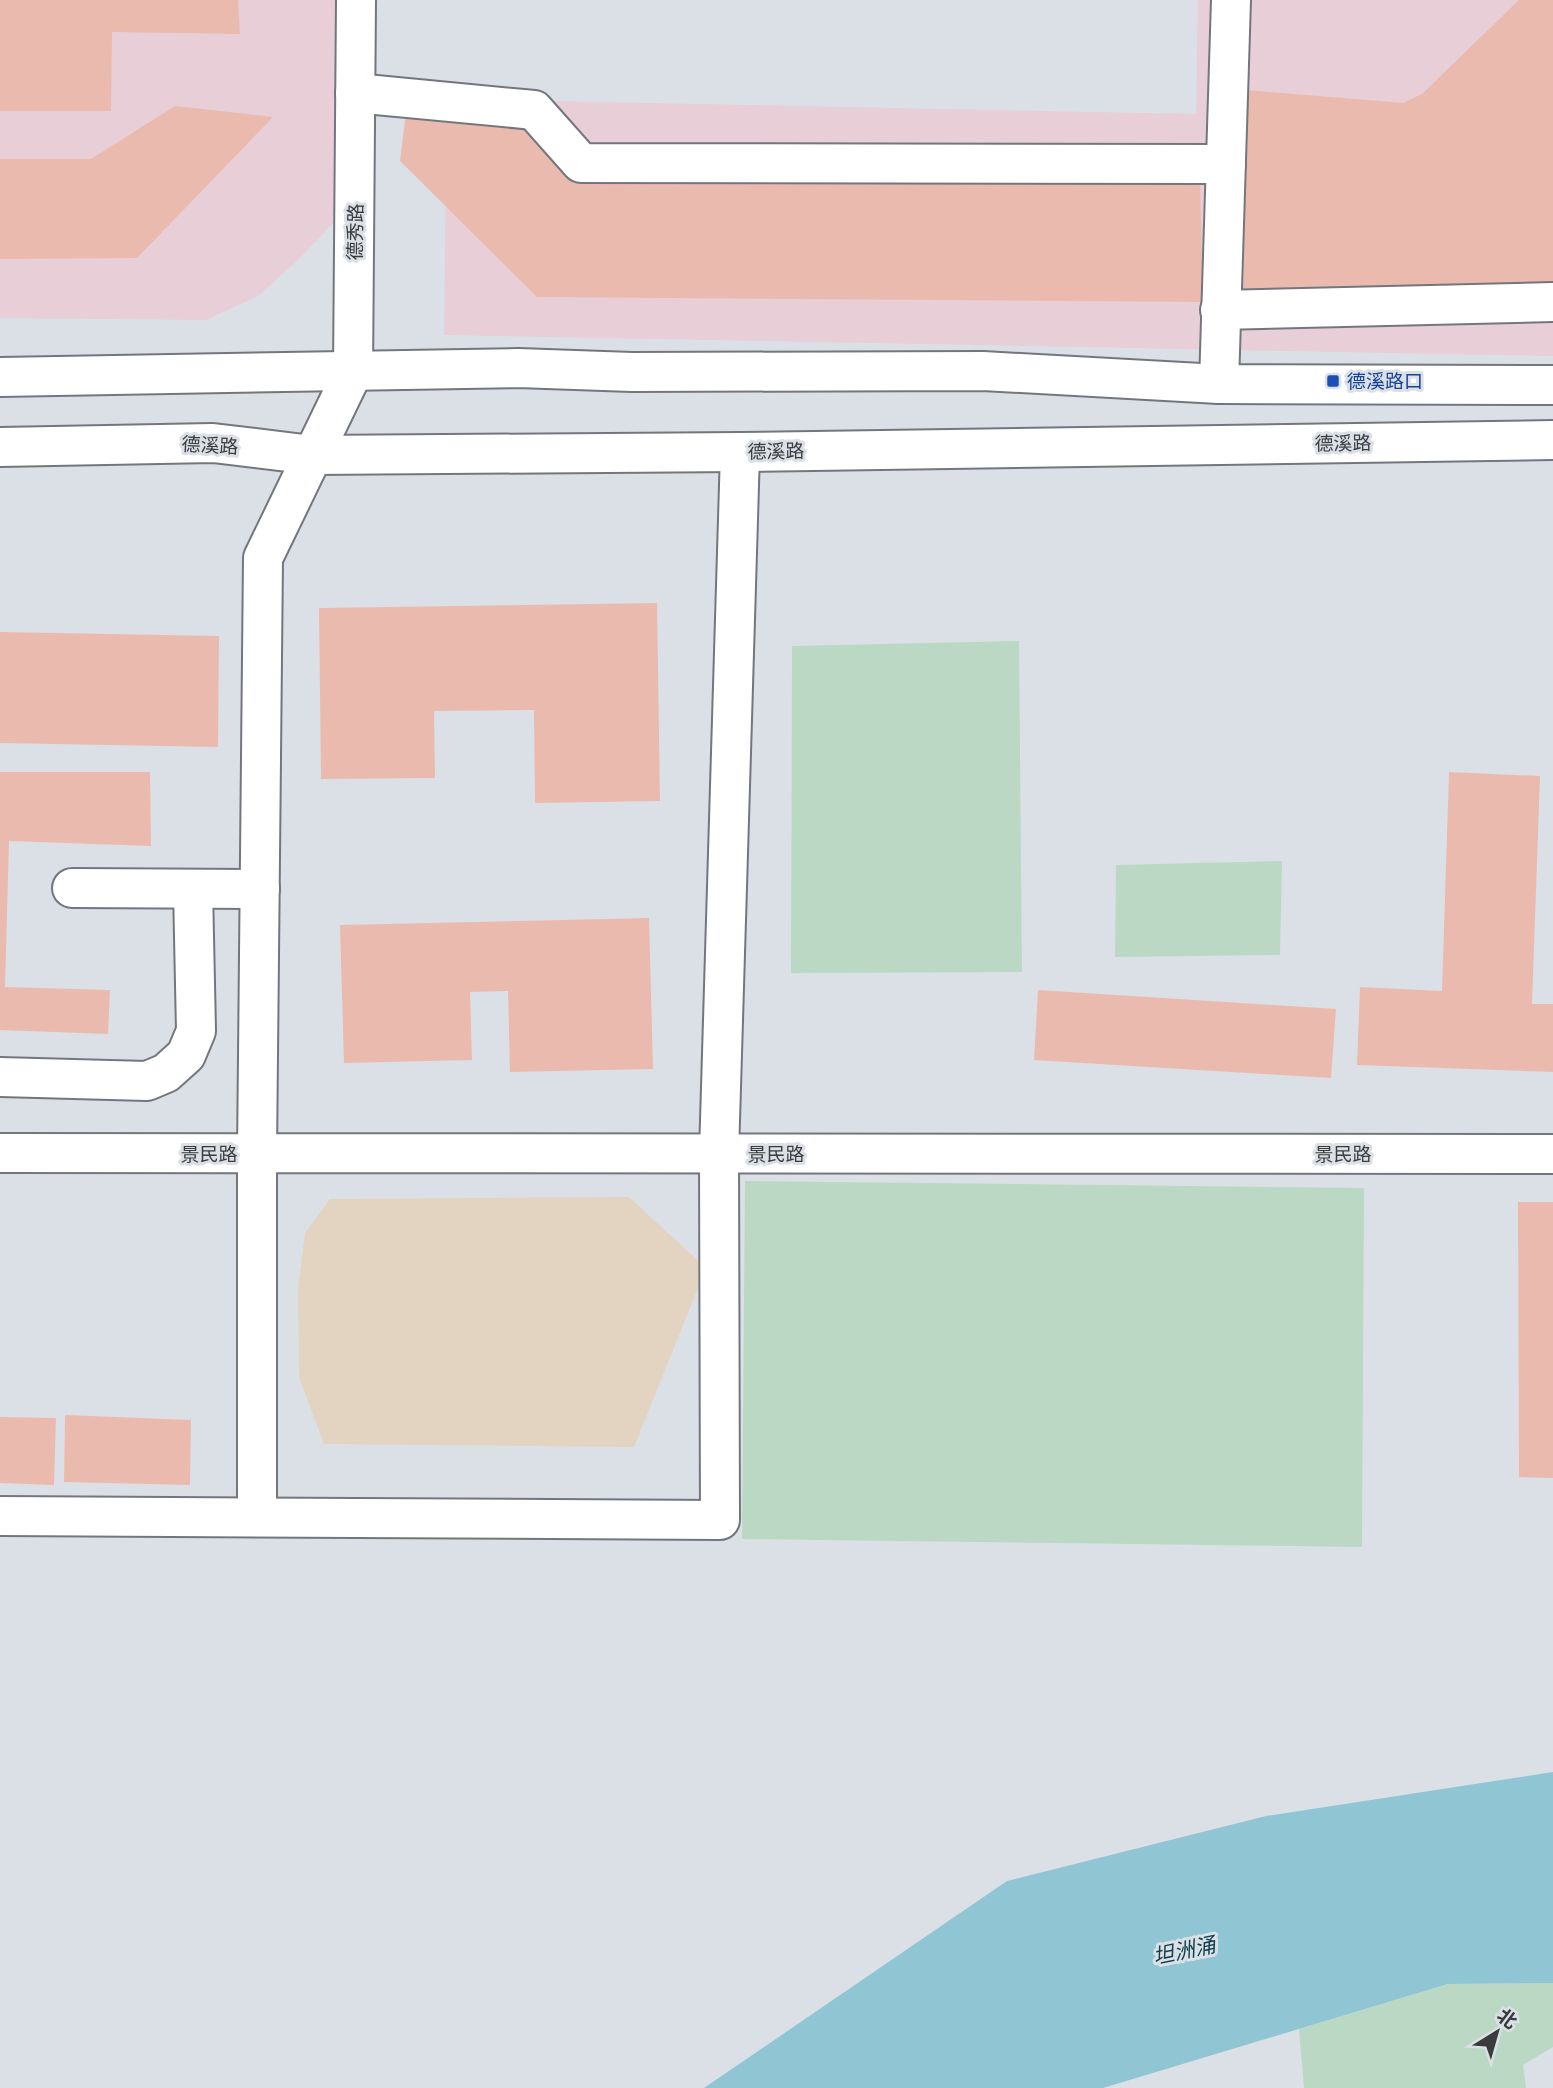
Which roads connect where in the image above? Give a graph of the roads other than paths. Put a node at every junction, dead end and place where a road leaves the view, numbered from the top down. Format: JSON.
{"nodes":[{"id":1,"x":356,"y":0,"type":"edge"},
{"id":2,"x":1231,"y":0,"type":"edge"},
{"id":3,"x":355,"y":93,"type":"junction"},
{"id":4,"x":1226,"y":164,"type":"junction"},
{"id":5,"x":1553,"y":302,"type":"edge"},
{"id":6,"x":1220,"y":310,"type":"junction"},
{"id":7,"x":353,"y":372,"type":"junction"},
{"id":8,"x":0,"y":377,"type":"edge"},
{"id":9,"x":1219,"y":384,"type":"junction"},
{"id":10,"x":1552,"y":385,"type":"edge"},
{"id":11,"x":1553,"y":440,"type":"edge"},
{"id":12,"x":0,"y":447,"type":"edge"},
{"id":13,"x":740,"y":452,"type":"junction"},
{"id":14,"x":312,"y":455,"type":"junction"},
{"id":15,"x":72,"y":888,"type":"dead end"},
{"id":16,"x":193,"y":888,"type":"junction"},
{"id":17,"x":260,"y":889,"type":"junction"},
{"id":18,"x":0,"y":1077,"type":"edge"},
{"id":19,"x":0,"y":1153,"type":"edge"},
{"id":20,"x":719,"y":1154,"type":"junction"},
{"id":21,"x":1553,"y":1154,"type":"edge"},
{"id":22,"x":257,"y":1155,"type":"junction"},
{"id":23,"x":0,"y":1516,"type":"edge"},
{"id":24,"x":257,"y":1517,"type":"junction"}],
"edges":[{"from":1,"to":3,"type":"street","name":"德秀路"},
{"from":2,"to":4,"type":"street"},
{"from":3,"to":4,"type":"street"},
{"from":3,"to":7,"type":"street","name":"德秀路"},
{"from":4,"to":6,"type":"street"},
{"from":5,"to":6,"type":"street"},
{"from":6,"to":9,"type":"street"},
{"from":7,"to":8,"type":"street"},
{"from":7,"to":9,"type":"street"},
{"from":7,"to":14,"type":"street","name":"德秀路"},
{"from":9,"to":10,"type":"street"},
{"from":11,"to":13,"type":"street","name":"德溪路"},
{"from":12,"to":14,"type":"street","name":"德溪路"},
{"from":13,"to":14,"type":"street","name":"德溪路"},
{"from":13,"to":20,"type":"street"},
{"from":14,"to":17,"type":"street","name":"德秀路"},
{"from":15,"to":16,"type":"street"},
{"from":16,"to":17,"type":"street"},
{"from":16,"to":18,"type":"street"},
{"from":17,"to":22,"type":"street","name":"德秀路"},
{"from":19,"to":22,"type":"street","name":"景民路"},
{"from":20,"to":21,"type":"street","name":"景民路"},
{"from":20,"to":22,"type":"street","name":"景民路"},
{"from":20,"to":24,"type":"street"},
{"from":22,"to":24,"type":"street","name":"德秀路"},
{"from":23,"to":24,"type":"street"}]}
